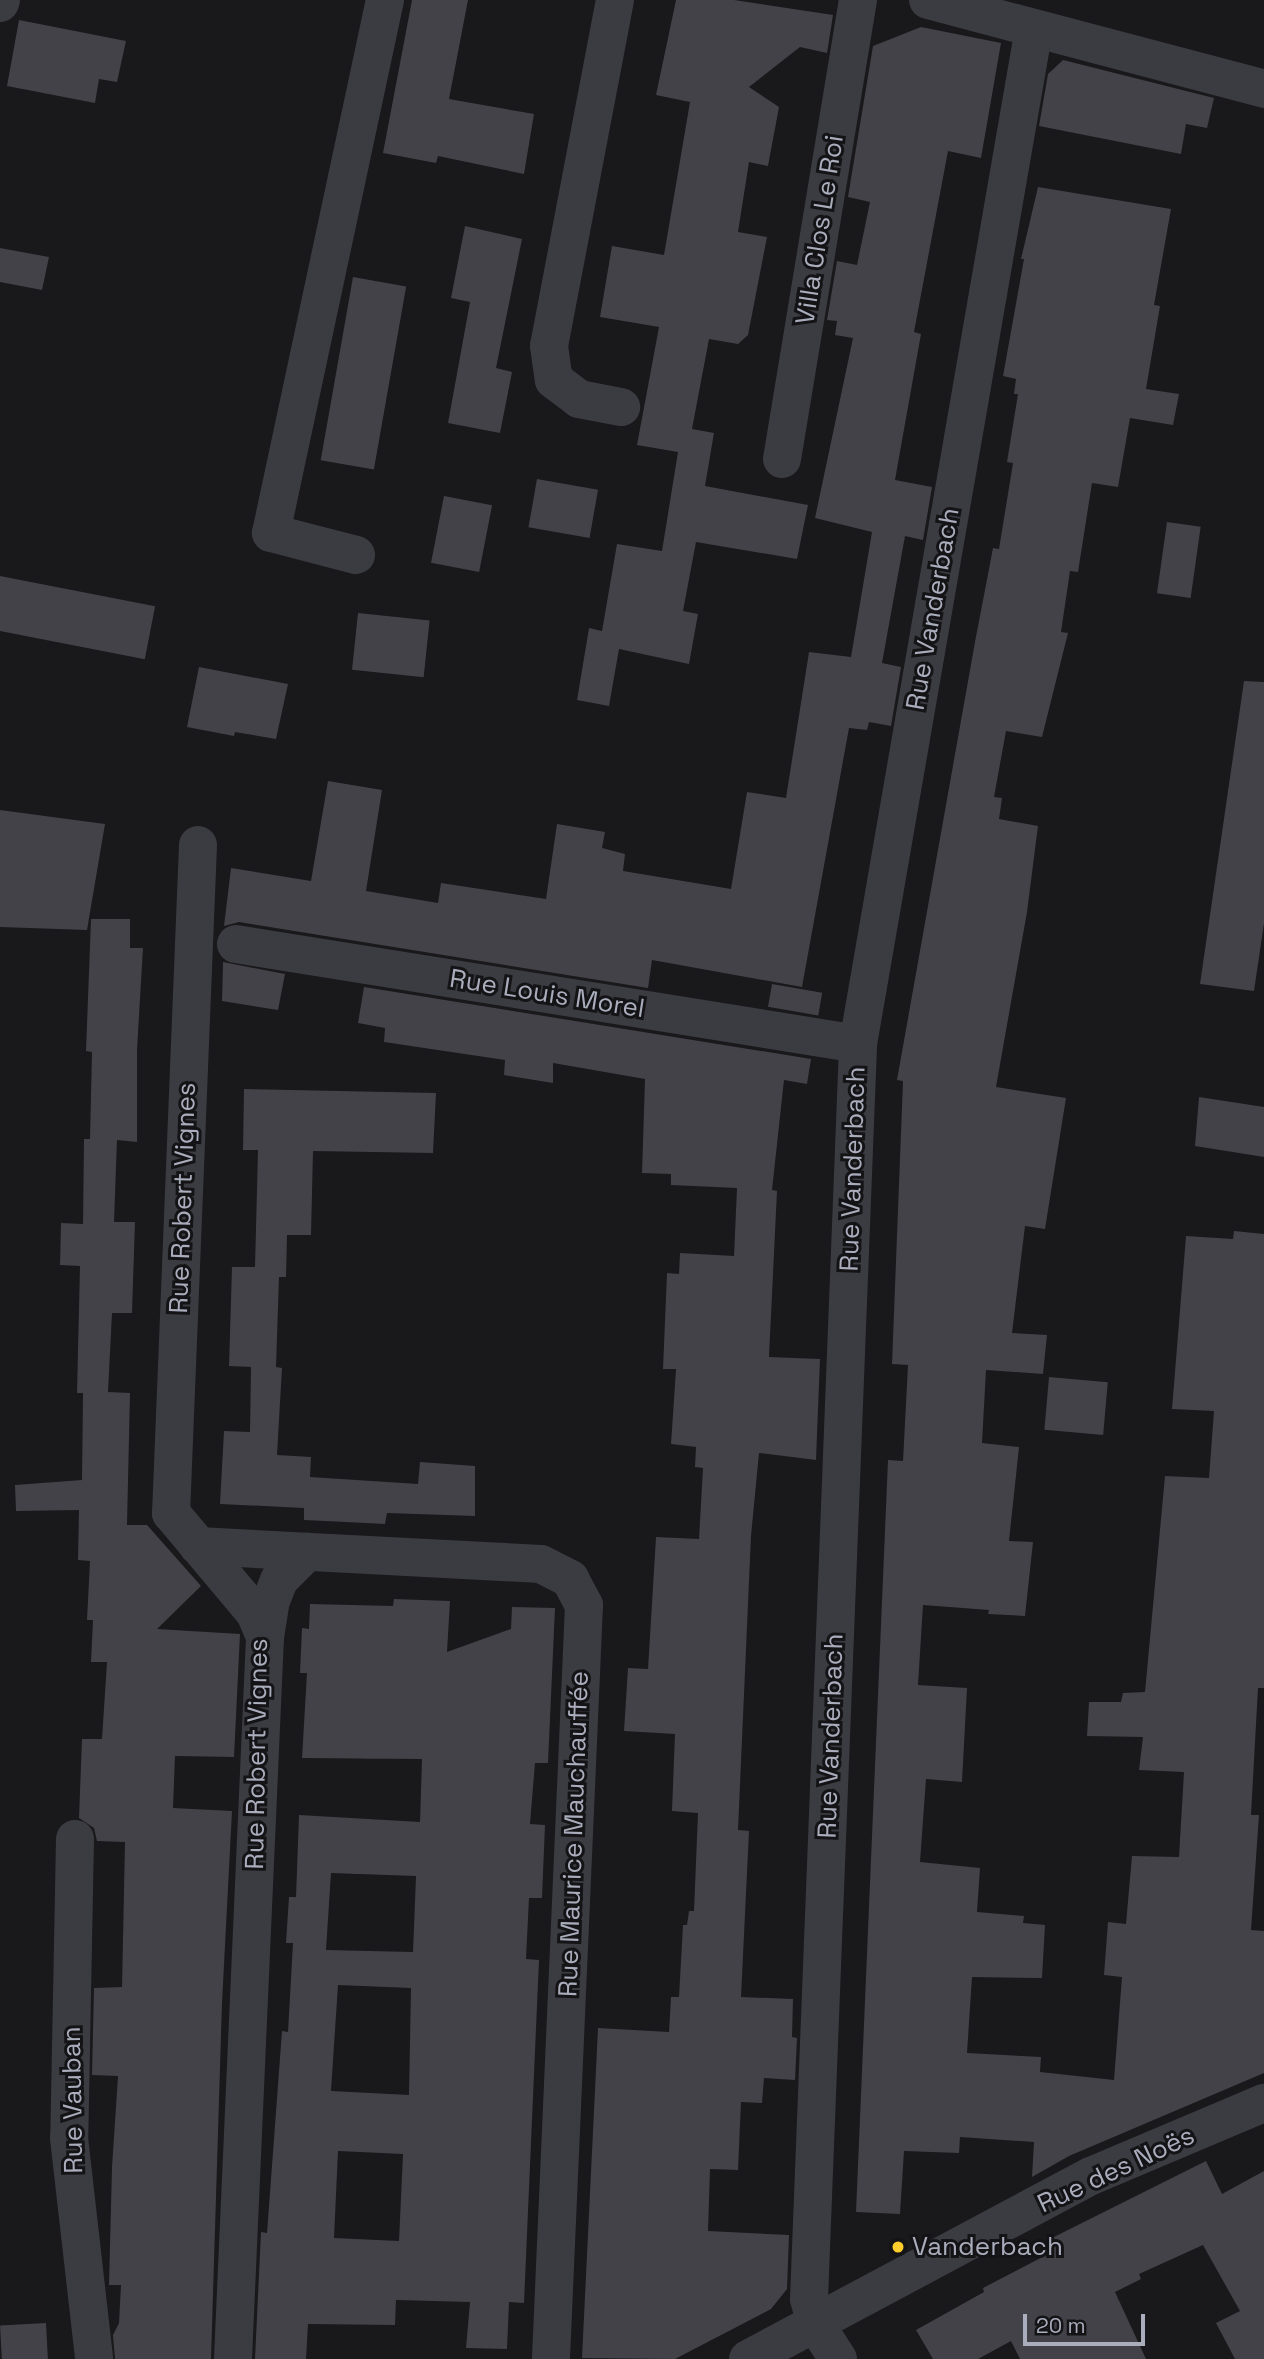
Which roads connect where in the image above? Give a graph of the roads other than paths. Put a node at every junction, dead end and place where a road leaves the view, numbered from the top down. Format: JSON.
{"nodes":[{"id":1,"x":385,"y":0,"type":"edge"},
{"id":2,"x":615,"y":0,"type":"edge"},
{"id":3,"x":858,"y":0,"type":"edge"},
{"id":4,"x":928,"y":0,"type":"edge"},
{"id":5,"x":1034,"y":27,"type":"junction"},
{"id":6,"x":1264,"y":89,"type":"edge"},
{"id":7,"x":621,"y":407,"type":"dead end"},
{"id":8,"x":782,"y":459,"type":"dead end"},
{"id":9,"x":356,"y":555,"type":"dead end"},
{"id":10,"x":198,"y":845,"type":"dead end"},
{"id":11,"x":236,"y":944,"type":"dead end"},
{"id":12,"x":858,"y":1044,"type":"junction"},
{"id":13,"x":198,"y":1546,"type":"junction"},
{"id":14,"x":307,"y":1552,"type":"junction"},
{"id":15,"x":265,"y":1637,"type":"junction"},
{"id":16,"x":75,"y":1839,"type":"dead end"},
{"id":17,"x":1264,"y":2103,"type":"edge"},
{"id":18,"x":816,"y":2325,"type":"junction"},
{"id":19,"x":94,"y":2359,"type":"edge"},
{"id":20,"x":233,"y":2359,"type":"edge"},
{"id":21,"x":551,"y":2359,"type":"edge"},
{"id":22,"x":748,"y":2359,"type":"edge"},
{"id":23,"x":838,"y":2359,"type":"edge"}],
"edges":[{"from":1,"to":9,"type":"street"},
{"from":2,"to":7,"type":"street"},
{"from":3,"to":8,"type":"street","name":"Villa Clos Le Roi"},
{"from":4,"to":5,"type":"street"},
{"from":5,"to":6,"type":"street"},
{"from":5,"to":12,"type":"street","name":"Rue Vanderbach"},
{"from":10,"to":13,"type":"street","name":"Rue Robert Vignes"},
{"from":11,"to":12,"type":"street","name":"Rue Louis Morel"},
{"from":12,"to":18,"type":"street","name":"Rue Vanderbach"},
{"from":13,"to":14,"type":"street","name":"Rue Maurice Mauchauffée"},
{"from":13,"to":15,"type":"street","name":"Rue Robert Vignes"},
{"from":14,"to":15,"type":"street"},
{"from":14,"to":21,"type":"street","name":"Rue Maurice Mauchauffée"},
{"from":15,"to":20,"type":"street","name":"Rue Robert Vignes"},
{"from":16,"to":19,"type":"street","name":"Rue Vauban"},
{"from":17,"to":18,"type":"street","name":"Rue des Noës"},
{"from":18,"to":22,"type":"street","name":"Rue des Noës"},
{"from":18,"to":23,"type":"street"}]}
